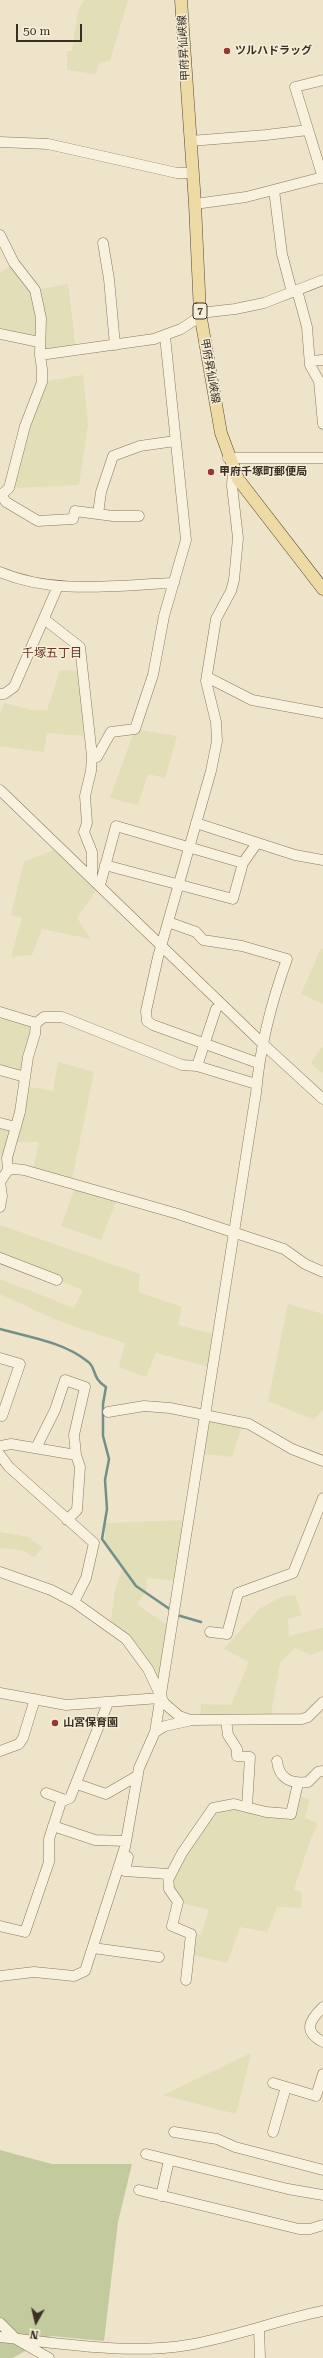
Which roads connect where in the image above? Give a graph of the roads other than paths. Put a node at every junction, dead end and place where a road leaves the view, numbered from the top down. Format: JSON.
{"nodes":[{"id":1,"x":181,"y":0,"type":"edge"},
{"id":2,"x":323,"y":80,"type":"edge"},
{"id":3,"x":308,"y":130,"type":"junction"},
{"id":4,"x":190,"y":141,"type":"junction"},
{"id":5,"x":0,"y":142,"type":"edge"},
{"id":6,"x":193,"y":173,"type":"junction"},
{"id":7,"x":323,"y":177,"type":"edge"},
{"id":8,"x":274,"y":190,"type":"junction"},
{"id":9,"x":196,"y":204,"type":"junction"},
{"id":10,"x":0,"y":235,"type":"edge"},
{"id":11,"x":103,"y":243,"type":"dead end"},
{"id":12,"x":323,"y":280,"type":"edge"},
{"id":13,"x":294,"y":291,"type":"junction"},
{"id":14,"x":200,"y":315,"type":"junction"},
{"id":15,"x":0,"y":334,"type":"edge"},
{"id":16,"x":165,"y":336,"type":"junction"},
{"id":17,"x":39,"y":342,"type":"junction"},
{"id":18,"x":115,"y":345,"type":"junction"},
{"id":19,"x":40,"y":355,"type":"junction"},
{"id":20,"x":323,"y":360,"type":"edge"},
{"id":21,"x":310,"y":361,"type":"junction"},
{"id":22,"x":323,"y":424,"type":"edge"},
{"id":23,"x":175,"y":441,"type":"junction"},
{"id":24,"x":323,"y":458,"type":"edge"},
{"id":25,"x":231,"y":463,"type":"junction"},
{"id":26,"x":1,"y":495,"type":"edge"},
{"id":27,"x":98,"y":514,"type":"junction"},
{"id":28,"x":139,"y":516,"type":"dead end"},
{"id":29,"x":0,"y":572,"type":"edge"},
{"id":30,"x":174,"y":583,"type":"junction"},
{"id":31,"x":58,"y":586,"type":"junction"},
{"id":32,"x":323,"y":589,"type":"edge"},
{"id":33,"x":44,"y":619,"type":"junction"},
{"id":34,"x":207,"y":676,"type":"junction"},
{"id":35,"x":0,"y":694,"type":"edge"},
{"id":36,"x":323,"y":713,"type":"edge"},
{"id":37,"x":92,"y":756,"type":"junction"},
{"id":38,"x":0,"y":790,"type":"edge"},
{"id":39,"x":196,"y":823,"type":"junction"},
{"id":40,"x":257,"y":842,"type":"junction"},
{"id":41,"x":189,"y":847,"type":"junction"},
{"id":42,"x":323,"y":860,"type":"edge"},
{"id":43,"x":243,"y":863,"type":"junction"},
{"id":44,"x":105,"y":865,"type":"junction"},
{"id":45,"x":92,"y":877,"type":"junction"},
{"id":46,"x":100,"y":884,"type":"junction"},
{"id":47,"x":179,"y":884,"type":"junction"},
{"id":48,"x":168,"y":922,"type":"junction"},
{"id":49,"x":161,"y":945,"type":"junction"},
{"id":50,"x":216,"y":1009,"type":"dead end"},
{"id":51,"x":0,"y":1012,"type":"edge"},
{"id":52,"x":36,"y":1023,"type":"junction"},
{"id":53,"x":204,"y":1044,"type":"junction"},
{"id":54,"x":263,"y":1044,"type":"junction"},
{"id":55,"x":258,"y":1063,"type":"junction"},
{"id":56,"x":197,"y":1066,"type":"junction"},
{"id":57,"x":0,"y":1070,"type":"edge"},
{"id":58,"x":25,"y":1077,"type":"junction"},
{"id":59,"x":256,"y":1084,"type":"junction"},
{"id":60,"x":323,"y":1099,"type":"edge"},
{"id":61,"x":0,"y":1123,"type":"edge"},
{"id":62,"x":16,"y":1127,"type":"junction"},
{"id":63,"x":8,"y":1170,"type":"junction"},
{"id":64,"x":0,"y":1206,"type":"edge"},
{"id":65,"x":234,"y":1232,"type":"junction"},
{"id":66,"x":0,"y":1258,"type":"edge"},
{"id":67,"x":323,"y":1272,"type":"edge"},
{"id":68,"x":57,"y":1280,"type":"dead end"},
{"id":69,"x":0,"y":1358,"type":"edge"},
{"id":70,"x":108,"y":1412,"type":"dead end"},
{"id":71,"x":0,"y":1415,"type":"edge"},
{"id":72,"x":205,"y":1416,"type":"junction"},
{"id":73,"x":0,"y":1446,"type":"edge"},
{"id":74,"x":36,"y":1448,"type":"junction"},
{"id":75,"x":0,"y":1454,"type":"edge"},
{"id":76,"x":76,"y":1455,"type":"junction"},
{"id":77,"x":323,"y":1461,"type":"edge"},
{"id":78,"x":323,"y":1498,"type":"edge"},
{"id":79,"x":66,"y":1520,"type":"junction"},
{"id":80,"x":0,"y":1572,"type":"edge"},
{"id":81,"x":74,"y":1602,"type":"junction"},
{"id":82,"x":210,"y":1632,"type":"dead end"},
{"id":83,"x":0,"y":1693,"type":"edge"},
{"id":84,"x":160,"y":1696,"type":"junction"},
{"id":85,"x":35,"y":1699,"type":"junction"},
{"id":86,"x":323,"y":1702,"type":"edge"},
{"id":87,"x":108,"y":1703,"type":"junction"},
{"id":88,"x":190,"y":1720,"type":"junction"},
{"id":89,"x":226,"y":1720,"type":"junction"},
{"id":90,"x":155,"y":1732,"type":"junction"},
{"id":91,"x":0,"y":1751,"type":"edge"},
{"id":92,"x":276,"y":1761,"type":"dead end"},
{"id":93,"x":323,"y":1771,"type":"edge"},
{"id":94,"x":137,"y":1776,"type":"junction"},
{"id":95,"x":298,"y":1783,"type":"junction"},
{"id":96,"x":77,"y":1784,"type":"junction"},
{"id":97,"x":46,"y":1793,"type":"dead end"},
{"id":98,"x":62,"y":1799,"type":"junction"},
{"id":99,"x":247,"y":1807,"type":"junction"},
{"id":100,"x":53,"y":1826,"type":"junction"},
{"id":101,"x":125,"y":1846,"type":"junction"},
{"id":102,"x":169,"y":1878,"type":"junction"},
{"id":103,"x":0,"y":1926,"type":"edge"},
{"id":104,"x":93,"y":1948,"type":"junction"},
{"id":105,"x":159,"y":1957,"type":"dead end"},
{"id":106,"x":0,"y":1976,"type":"edge"},
{"id":107,"x":186,"y":1980,"type":"dead end"},
{"id":108,"x":323,"y":2006,"type":"edge"},
{"id":109,"x":323,"y":2042,"type":"edge"},
{"id":110,"x":323,"y":2074,"type":"edge"},
{"id":111,"x":273,"y":2083,"type":"dead end"},
{"id":112,"x":286,"y":2087,"type":"junction"},
{"id":113,"x":174,"y":2132,"type":"dead end"},
{"id":114,"x":274,"y":2132,"type":"dead end"},
{"id":115,"x":146,"y":2154,"type":"dead end"},
{"id":116,"x":170,"y":2160,"type":"junction"},
{"id":117,"x":323,"y":2170,"type":"edge"},
{"id":118,"x":139,"y":2190,"type":"dead end"},
{"id":119,"x":323,"y":2195,"type":"edge"},
{"id":120,"x":161,"y":2196,"type":"junction"},
{"id":121,"x":323,"y":2225,"type":"edge"},
{"id":122,"x":322,"y":2312,"type":"edge"},
{"id":123,"x":0,"y":2323,"type":"edge"},
{"id":124,"x":259,"y":2328,"type":"junction"},
{"id":125,"x":0,"y":2337,"type":"edge"},
{"id":126,"x":16,"y":2339,"type":"junction"},
{"id":127,"x":49,"y":2358,"type":"edge"},
{"id":128,"x":260,"y":2358,"type":"edge"}],
"edges":[{"from":1,"to":4,"type":"main road","name":"甲府昇仙峡線","number":"7"},
{"from":2,"to":3,"type":"street"},
{"from":3,"to":4,"type":"street"},
{"from":3,"to":7,"type":"street"},
{"from":4,"to":6,"type":"main road","name":"甲府昇仙峡線","number":"7"},
{"from":5,"to":6,"type":"street"},
{"from":6,"to":9,"type":"main road","name":"甲府昇仙峡線","number":"7"},
{"from":7,"to":8,"type":"street"},
{"from":8,"to":9,"type":"street"},
{"from":8,"to":13,"type":"street"},
{"from":9,"to":14,"type":"main road","name":"甲府昇仙峡線","number":"7"},
{"from":10,"to":17,"type":"street"},
{"from":11,"to":18,"type":"street"},
{"from":12,"to":13,"type":"street"},
{"from":13,"to":14,"type":"street"},
{"from":13,"to":21,"type":"street"},
{"from":14,"to":16,"type":"street"},
{"from":14,"to":25,"type":"main road","name":"甲府昇仙峡線","number":"7"},
{"from":15,"to":17,"type":"street"},
{"from":16,"to":18,"type":"street"},
{"from":16,"to":23,"type":"street"},
{"from":17,"to":19,"type":"street"},
{"from":18,"to":19,"type":"street"},
{"from":19,"to":26,"type":"street"},
{"from":20,"to":21,"type":"street"},
{"from":21,"to":22,"type":"street"},
{"from":23,"to":27,"type":"street"},
{"from":23,"to":30,"type":"street"},
{"from":24,"to":25,"type":"street"},
{"from":25,"to":32,"type":"main road","name":"甲府昇仙峡線","number":"7"},
{"from":25,"to":34,"type":"street"},
{"from":26,"to":27,"type":"street"},
{"from":27,"to":28,"type":"street"},
{"from":29,"to":31,"type":"street"},
{"from":30,"to":31,"type":"street"},
{"from":30,"to":37,"type":"street"},
{"from":31,"to":33,"type":"street"},
{"from":33,"to":35,"type":"street"},
{"from":33,"to":37,"type":"street"},
{"from":34,"to":36,"type":"street"},
{"from":34,"to":39,"type":"street"},
{"from":37,"to":45,"type":"street"},
{"from":38,"to":45,"type":"street"},
{"from":39,"to":40,"type":"street"},
{"from":39,"to":41,"type":"street"},
{"from":40,"to":42,"type":"street"},
{"from":40,"to":43,"type":"street"},
{"from":41,"to":43,"type":"street"},
{"from":41,"to":44,"type":"street"},
{"from":41,"to":47,"type":"street"},
{"from":43,"to":47,"type":"street"},
{"from":44,"to":46,"type":"street"},
{"from":44,"to":47,"type":"street"},
{"from":45,"to":46,"type":"street"},
{"from":46,"to":49,"type":"street"},
{"from":47,"to":48,"type":"street"},
{"from":48,"to":49,"type":"street"},
{"from":48,"to":54,"type":"street"},
{"from":49,"to":53,"type":"street"},
{"from":49,"to":54,"type":"street"},
{"from":50,"to":53,"type":"street"},
{"from":51,"to":52,"type":"street"},
{"from":52,"to":56,"type":"street"},
{"from":52,"to":58,"type":"street"},
{"from":53,"to":55,"type":"street"},
{"from":53,"to":56,"type":"street"},
{"from":54,"to":55,"type":"street"},
{"from":54,"to":60,"type":"street"},
{"from":55,"to":59,"type":"street"},
{"from":56,"to":59,"type":"street"},
{"from":57,"to":58,"type":"street"},
{"from":58,"to":62,"type":"street"},
{"from":59,"to":65,"type":"street"},
{"from":61,"to":62,"type":"street"},
{"from":62,"to":63,"type":"street"},
{"from":63,"to":64,"type":"street"},
{"from":63,"to":65,"type":"street"},
{"from":65,"to":67,"type":"street"},
{"from":65,"to":72,"type":"street"},
{"from":66,"to":68,"type":"street"},
{"from":69,"to":71,"type":"street"},
{"from":70,"to":72,"type":"street"},
{"from":72,"to":77,"type":"street"},
{"from":72,"to":84,"type":"street"},
{"from":73,"to":74,"type":"street"},
{"from":74,"to":76,"type":"street"},
{"from":74,"to":76,"type":"street"},
{"from":75,"to":79,"type":"street"},
{"from":76,"to":79,"type":"street"},
{"from":78,"to":82,"type":"street"},
{"from":79,"to":81,"type":"street"},
{"from":80,"to":81,"type":"street"},
{"from":81,"to":84,"type":"street"},
{"from":83,"to":85,"type":"street"},
{"from":84,"to":87,"type":"street"},
{"from":84,"to":88,"type":"street"},
{"from":84,"to":90,"type":"street"},
{"from":85,"to":87,"type":"street"},
{"from":85,"to":91,"type":"street"},
{"from":86,"to":89,"type":"street"},
{"from":87,"to":96,"type":"street"},
{"from":88,"to":89,"type":"street"},
{"from":88,"to":90,"type":"street"},
{"from":89,"to":99,"type":"street"},
{"from":90,"to":94,"type":"street"},
{"from":92,"to":95,"type":"street"},
{"from":93,"to":95,"type":"street"},
{"from":94,"to":96,"type":"street"},
{"from":94,"to":101,"type":"street"},
{"from":95,"to":99,"type":"street"},
{"from":96,"to":98,"type":"street"},
{"from":97,"to":98,"type":"street"},
{"from":98,"to":100,"type":"street"},
{"from":99,"to":102,"type":"street"},
{"from":100,"to":101,"type":"street"},
{"from":100,"to":103,"type":"street"},
{"from":101,"to":102,"type":"street"},
{"from":101,"to":104,"type":"street"},
{"from":102,"to":107,"type":"street"},
{"from":104,"to":105,"type":"street"},
{"from":104,"to":106,"type":"street"},
{"from":108,"to":109,"type":"street"},
{"from":110,"to":112,"type":"street"},
{"from":111,"to":112,"type":"street"},
{"from":112,"to":114,"type":"street"},
{"from":113,"to":117,"type":"street"},
{"from":115,"to":116,"type":"street"},
{"from":116,"to":119,"type":"street"},
{"from":116,"to":120,"type":"street"},
{"from":118,"to":120,"type":"street"},
{"from":120,"to":121,"type":"street"},
{"from":122,"to":124,"type":"street"},
{"from":123,"to":126,"type":"street"},
{"from":124,"to":126,"type":"street"},
{"from":124,"to":128,"type":"street"},
{"from":125,"to":126,"type":"street"},
{"from":126,"to":127,"type":"street"}]}
